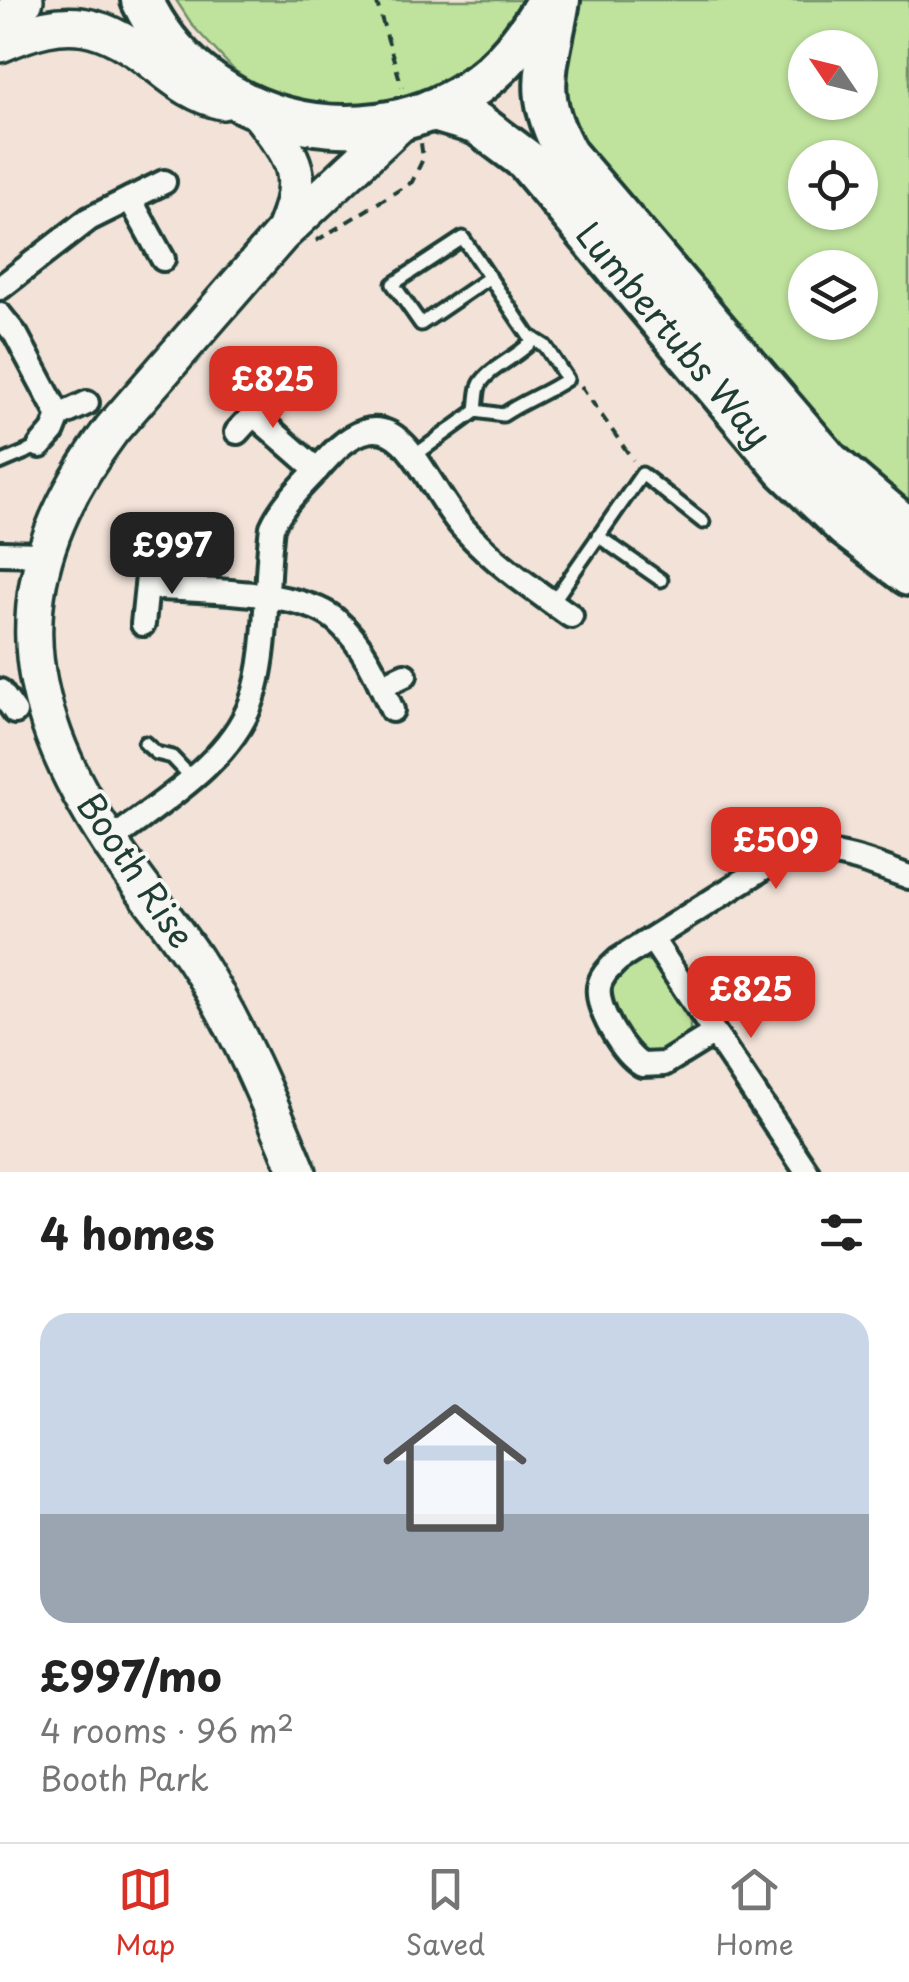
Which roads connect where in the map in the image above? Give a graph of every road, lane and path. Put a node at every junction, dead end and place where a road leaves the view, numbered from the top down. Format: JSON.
{"nodes":[{"id":1,"x":25,"y":0,"type":"edge"},
{"id":2,"x":142,"y":0,"type":"edge"},
{"id":3,"x":376,"y":0,"type":"edge"},
{"id":4,"x":548,"y":0,"type":"edge"},
{"id":5,"x":559,"y":0,"type":"edge"},
{"id":6,"x":0,"y":25,"type":"edge"},
{"id":7,"x":0,"y":44,"type":"edge"},
{"id":8,"x":252,"y":107,"type":"junction"},
{"id":9,"x":415,"y":117,"type":"junction"},
{"id":10,"x":164,"y":182,"type":"dead end"},
{"id":11,"x":130,"y":199,"type":"junction"},
{"id":12,"x":298,"y":238,"type":"junction"},
{"id":13,"x":163,"y":260,"type":"dead end"},
{"id":14,"x":490,"y":277,"type":"junction"},
{"id":15,"x":0,"y":288,"type":"edge"},
{"id":16,"x":0,"y":315,"type":"edge"},
{"id":17,"x":534,"y":339,"type":"junction"},
{"id":18,"x":578,"y":380,"type":"dead end"},
{"id":19,"x":272,"y":394,"type":"dead end"},
{"id":20,"x":87,"y":403,"type":"dead end"},
{"id":21,"x":476,"y":411,"type":"junction"},
{"id":22,"x":253,"y":414,"type":"junction"},
{"id":23,"x":59,"y":416,"type":"junction"},
{"id":24,"x":236,"y":432,"type":"dead end"},
{"id":25,"x":40,"y":446,"type":"joint"},
{"id":26,"x":414,"y":456,"type":"junction"},
{"id":27,"x":0,"y":464,"type":"edge"},
{"id":28,"x":317,"y":470,"type":"junction"},
{"id":29,"x":642,"y":474,"type":"junction"},
{"id":30,"x":703,"y":522,"type":"dead end"},
{"id":31,"x":909,"y":530,"type":"edge"},
{"id":32,"x":598,"y":536,"type":"junction"},
{"id":33,"x":0,"y":553,"type":"edge"},
{"id":34,"x":44,"y":554,"type":"junction"},
{"id":35,"x":909,"y":575,"type":"edge"},
{"id":36,"x":661,"y":580,"type":"dead end"},
{"id":37,"x":265,"y":597,"type":"junction"},
{"id":38,"x":561,"y":609,"type":"joint"},
{"id":39,"x":143,"y":624,"type":"dead end"},
{"id":40,"x":404,"y":675,"type":"dead end"},
{"id":41,"x":381,"y":686,"type":"junction"},
{"id":42,"x":0,"y":691,"type":"edge"},
{"id":43,"x":392,"y":710,"type":"dead end"},
{"id":44,"x":16,"y":712,"type":"dead end"},
{"id":45,"x":145,"y":743,"type":"dead end"},
{"id":46,"x":191,"y":778,"type":"junction"},
{"id":47,"x":110,"y":842,"type":"junction"},
{"id":48,"x":909,"y":877,"type":"edge"},
{"id":49,"x":652,"y":939,"type":"junction"},
{"id":50,"x":714,"y":1033,"type":"junction"},
{"id":51,"x":298,"y":1172,"type":"edge"},
{"id":52,"x":807,"y":1172,"type":"edge"}],
"edges":[{"from":1,"to":6,"type":"main road"},
{"from":2,"to":8,"type":"highway"},
{"from":3,"to":9,"type":"path"},
{"from":4,"to":9,"type":"highway"},
{"from":5,"to":31,"type":"highway","name":"Lumbertubs Way"},
{"from":7,"to":8,"type":"main road"},
{"from":8,"to":9,"type":"highway"},
{"from":8,"to":12,"type":"main road","name":"Booth Rise"},
{"from":9,"to":12,"type":"main road","name":"Booth Rise"},
{"from":9,"to":12,"type":"path"},
{"from":9,"to":35,"type":"highway","name":"Lumbertubs Way"},
{"from":10,"to":11,"type":"street"},
{"from":11,"to":13,"type":"street"},
{"from":11,"to":15,"type":"street"},
{"from":12,"to":34,"type":"main road","name":"Booth Rise"},
{"from":14,"to":14,"type":"lane"},
{"from":14,"to":17,"type":"lane"},
{"from":16,"to":23,"type":"street"},
{"from":17,"to":21,"type":"lane"},
{"from":17,"to":21,"type":"lane"},
{"from":18,"to":29,"type":"path"},
{"from":19,"to":22,"type":"street"},
{"from":20,"to":23,"type":"street"},
{"from":21,"to":26,"type":"lane"},
{"from":22,"to":24,"type":"street"},
{"from":22,"to":28,"type":"street"},
{"from":23,"to":25,"type":"street"},
{"from":25,"to":27,"type":"lane"},
{"from":26,"to":28,"type":"street"},
{"from":26,"to":38,"type":"street"},
{"from":28,"to":37,"type":"street"},
{"from":29,"to":30,"type":"lane"},
{"from":29,"to":32,"type":"lane"},
{"from":32,"to":36,"type":"lane"},
{"from":32,"to":38,"type":"lane"},
{"from":33,"to":34,"type":"street"},
{"from":34,"to":47,"type":"main road","name":"Booth Rise"},
{"from":37,"to":39,"type":"street"},
{"from":37,"to":41,"type":"street"},
{"from":37,"to":46,"type":"street"},
{"from":40,"to":41,"type":"street"},
{"from":41,"to":43,"type":"street"},
{"from":42,"to":44,"type":"street"},
{"from":45,"to":46,"type":"lane"},
{"from":46,"to":47,"type":"street"},
{"from":47,"to":51,"type":"main road","name":"Booth Rise"},
{"from":48,"to":49,"type":"street"},
{"from":49,"to":50,"type":"street"},
{"from":49,"to":50,"type":"street"},
{"from":50,"to":52,"type":"street"}]}
